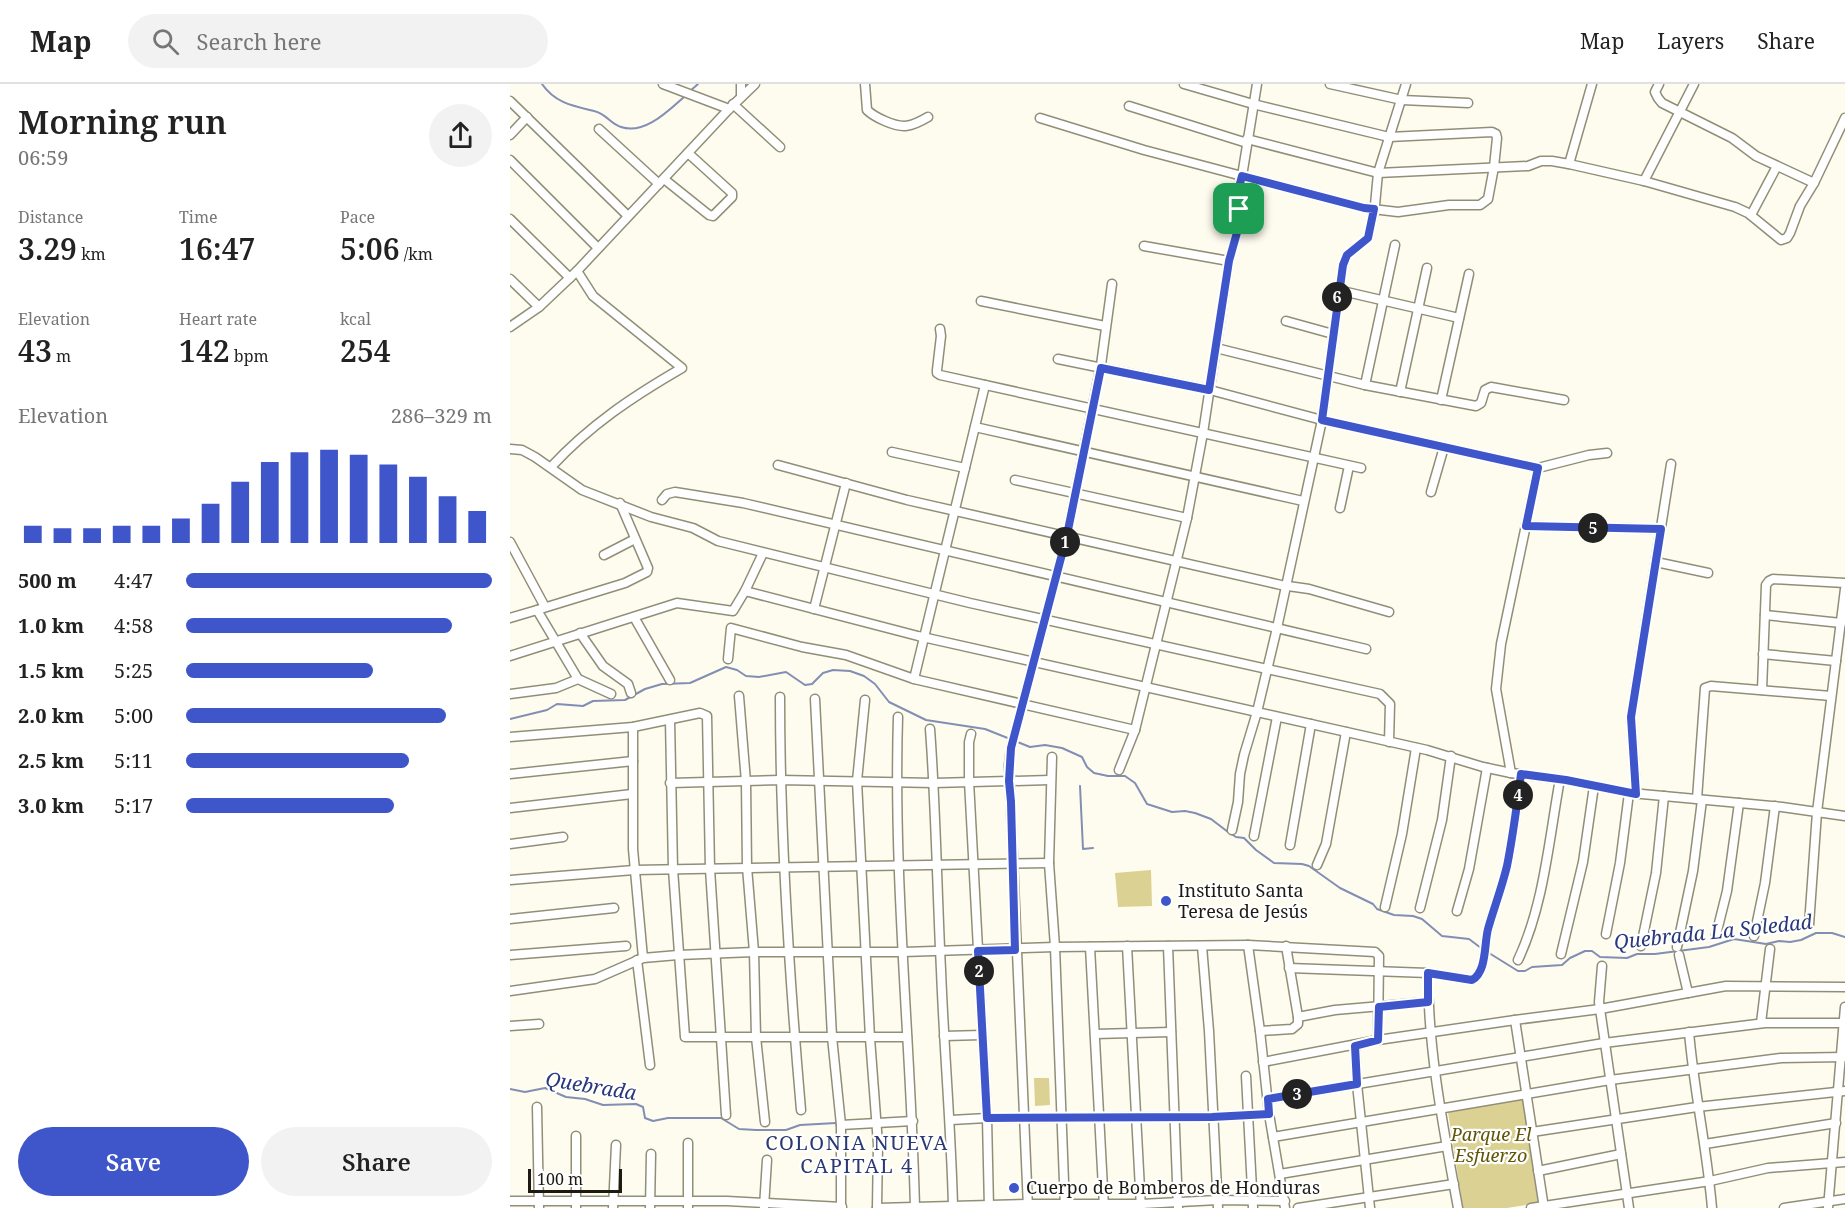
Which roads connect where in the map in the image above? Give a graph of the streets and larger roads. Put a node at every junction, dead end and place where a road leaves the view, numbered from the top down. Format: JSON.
{"nodes":[{"id":1,"x":663,"y":84,"type":"edge"},
{"id":2,"x":741,"y":84,"type":"edge"},
{"id":3,"x":755,"y":84,"type":"edge"},
{"id":4,"x":865,"y":84,"type":"edge"},
{"id":5,"x":1184,"y":84,"type":"edge"},
{"id":6,"x":1257,"y":84,"type":"edge"},
{"id":7,"x":1330,"y":84,"type":"edge"},
{"id":8,"x":1406,"y":84,"type":"edge"},
{"id":9,"x":1592,"y":84,"type":"edge"},
{"id":10,"x":1659,"y":84,"type":"edge"},
{"id":11,"x":1694,"y":84,"type":"edge"},
{"id":12,"x":1402,"y":100,"type":"junction"},
{"id":13,"x":510,"y":101,"type":"edge"},
{"id":14,"x":734,"y":103,"type":"junction"},
{"id":15,"x":1468,"y":103,"type":"dead end"},
{"id":16,"x":1253,"y":104,"type":"junction"},
{"id":17,"x":1129,"y":106,"type":"dead end"},
{"id":18,"x":1679,"y":112,"type":"junction"},
{"id":19,"x":527,"y":117,"type":"junction"},
{"id":20,"x":928,"y":117,"type":"dead end"},
{"id":21,"x":1040,"y":118,"type":"dead end"},
{"id":22,"x":1845,"y":118,"type":"edge"},
{"id":23,"x":599,"y":129,"type":"dead end"},
{"id":24,"x":510,"y":135,"type":"edge"},
{"id":25,"x":1389,"y":137,"type":"junction"},
{"id":26,"x":1247,"y":141,"type":"junction"},
{"id":27,"x":780,"y":147,"type":"dead end"},
{"id":28,"x":688,"y":153,"type":"junction"},
{"id":29,"x":510,"y":160,"type":"edge"},
{"id":30,"x":1569,"y":164,"type":"junction"},
{"id":31,"x":1777,"y":166,"type":"junction"},
{"id":32,"x":1494,"y":167,"type":"junction"},
{"id":33,"x":1378,"y":173,"type":"junction"},
{"id":34,"x":1242,"y":176,"type":"junction"},
{"id":35,"x":661,"y":181,"type":"junction"},
{"id":36,"x":1644,"y":181,"type":"junction"},
{"id":37,"x":1814,"y":183,"type":"junction"},
{"id":38,"x":1374,"y":209,"type":"junction"},
{"id":39,"x":1751,"y":215,"type":"junction"},
{"id":40,"x":628,"y":216,"type":"junction"},
{"id":41,"x":510,"y":219,"type":"edge"},
{"id":42,"x":1395,"y":245,"type":"dead end"},
{"id":43,"x":1143,"y":246,"type":"dead end"},
{"id":44,"x":598,"y":248,"type":"junction"},
{"id":45,"x":1229,"y":261,"type":"junction"},
{"id":46,"x":1427,"y":268,"type":"dead end"},
{"id":47,"x":1469,"y":274,"type":"dead end"},
{"id":48,"x":573,"y":275,"type":"junction"},
{"id":49,"x":510,"y":279,"type":"edge"},
{"id":50,"x":1112,"y":284,"type":"dead end"},
{"id":51,"x":1338,"y":290,"type":"junction"},
{"id":52,"x":981,"y":301,"type":"dead end"},
{"id":53,"x":1383,"y":301,"type":"junction"},
{"id":54,"x":539,"y":307,"type":"junction"},
{"id":55,"x":1418,"y":309,"type":"junction"},
{"id":56,"x":1459,"y":318,"type":"junction"},
{"id":57,"x":1286,"y":321,"type":"dead end"},
{"id":58,"x":1105,"y":326,"type":"junction"},
{"id":59,"x":510,"y":327,"type":"edge"},
{"id":60,"x":940,"y":329,"type":"dead end"},
{"id":61,"x":1333,"y":334,"type":"junction"},
{"id":62,"x":1216,"y":348,"type":"junction"},
{"id":63,"x":1058,"y":359,"type":"dead end"},
{"id":64,"x":1101,"y":368,"type":"junction"},
{"id":65,"x":1329,"y":376,"type":"junction"},
{"id":66,"x":985,"y":385,"type":"junction"},
{"id":67,"x":1365,"y":385,"type":"junction"},
{"id":68,"x":1209,"y":390,"type":"junction"},
{"id":69,"x":1400,"y":392,"type":"junction"},
{"id":70,"x":1441,"y":400,"type":"junction"},
{"id":71,"x":1564,"y":400,"type":"dead end"},
{"id":72,"x":1092,"y":409,"type":"junction"},
{"id":73,"x":1322,"y":420,"type":"junction"},
{"id":74,"x":975,"y":427,"type":"junction"},
{"id":75,"x":1203,"y":433,"type":"junction"},
{"id":76,"x":1444,"y":447,"type":"junction"},
{"id":77,"x":510,"y":449,"type":"edge"},
{"id":78,"x":1084,"y":451,"type":"junction"},
{"id":79,"x":892,"y":452,"type":"dead end"},
{"id":80,"x":1606,"y":453,"type":"dead end"},
{"id":81,"x":1314,"y":458,"type":"junction"},
{"id":82,"x":1671,"y":464,"type":"dead end"},
{"id":83,"x":778,"y":465,"type":"dead end"},
{"id":84,"x":551,"y":466,"type":"junction"},
{"id":85,"x":1349,"y":466,"type":"junction"},
{"id":86,"x":965,"y":468,"type":"junction"},
{"id":87,"x":1361,"y":468,"type":"dead end"},
{"id":88,"x":1538,"y":468,"type":"junction"},
{"id":89,"x":1195,"y":477,"type":"junction"},
{"id":90,"x":1015,"y":480,"type":"dead end"},
{"id":91,"x":846,"y":483,"type":"junction"},
{"id":92,"x":1431,"y":492,"type":"dead end"},
{"id":93,"x":1075,"y":493,"type":"junction"},
{"id":94,"x":662,"y":500,"type":"dead end"},
{"id":95,"x":1303,"y":501,"type":"junction"},
{"id":96,"x":620,"y":503,"type":"junction"},
{"id":97,"x":1340,"y":508,"type":"dead end"},
{"id":98,"x":955,"y":510,"type":"junction"},
{"id":99,"x":1187,"y":518,"type":"junction"},
{"id":100,"x":836,"y":525,"type":"junction"},
{"id":101,"x":1526,"y":526,"type":"junction"},
{"id":102,"x":1661,"y":529,"type":"junction"},
{"id":103,"x":1067,"y":535,"type":"junction"},
{"id":104,"x":635,"y":538,"type":"junction"},
{"id":105,"x":510,"y":542,"type":"edge"},
{"id":106,"x":945,"y":552,"type":"junction"},
{"id":107,"x":763,"y":553,"type":"junction"},
{"id":108,"x":604,"y":555,"type":"dead end"},
{"id":109,"x":1176,"y":560,"type":"junction"},
{"id":110,"x":1656,"y":562,"type":"junction"},
{"id":111,"x":825,"y":567,"type":"junction"},
{"id":112,"x":1708,"y":573,"type":"dead end"},
{"id":113,"x":1056,"y":577,"type":"junction"},
{"id":114,"x":1845,"y":583,"type":"edge"},
{"id":115,"x":1285,"y":585,"type":"junction"},
{"id":116,"x":1845,"y":589,"type":"edge"},
{"id":117,"x":745,"y":591,"type":"junction"},
{"id":118,"x":934,"y":594,"type":"junction"},
{"id":119,"x":1166,"y":602,"type":"junction"},
{"id":120,"x":541,"y":608,"type":"junction"},
{"id":121,"x":814,"y":609,"type":"junction"},
{"id":122,"x":733,"y":611,"type":"junction"},
{"id":123,"x":1389,"y":612,"type":"dead end"},
{"id":124,"x":1765,"y":615,"type":"junction"},
{"id":125,"x":634,"y":616,"type":"junction"},
{"id":126,"x":510,"y":618,"type":"edge"},
{"id":127,"x":1045,"y":620,"type":"junction"},
{"id":128,"x":1841,"y":623,"type":"junction"},
{"id":129,"x":731,"y":628,"type":"junction"},
{"id":130,"x":1277,"y":628,"type":"junction"},
{"id":131,"x":580,"y":633,"type":"junction"},
{"id":132,"x":924,"y":637,"type":"junction"},
{"id":133,"x":556,"y":641,"type":"junction"},
{"id":134,"x":1156,"y":645,"type":"junction"},
{"id":135,"x":1366,"y":649,"type":"dead end"},
{"id":136,"x":1763,"y":654,"type":"junction"},
{"id":137,"x":510,"y":656,"type":"edge"},
{"id":138,"x":728,"y":659,"type":"dead end"},
{"id":139,"x":1836,"y":661,"type":"junction"},
{"id":140,"x":1034,"y":662,"type":"junction"},
{"id":141,"x":1267,"y":670,"type":"junction"},
{"id":142,"x":578,"y":679,"type":"junction"},
{"id":143,"x":914,"y":679,"type":"junction"},
{"id":144,"x":670,"y":680,"type":"dead end"},
{"id":145,"x":1146,"y":687,"type":"junction"},
{"id":146,"x":1762,"y":690,"type":"junction"},
{"id":147,"x":631,"y":693,"type":"dead end"},
{"id":148,"x":510,"y":694,"type":"edge"},
{"id":149,"x":611,"y":694,"type":"dead end"},
{"id":150,"x":740,"y":696,"type":"dead end"},
{"id":151,"x":1831,"y":696,"type":"junction"},
{"id":152,"x":780,"y":697,"type":"dead end"},
{"id":153,"x":815,"y":699,"type":"dead end"},
{"id":154,"x":865,"y":700,"type":"dead end"},
{"id":155,"x":1023,"y":704,"type":"junction"},
{"id":156,"x":1257,"y":712,"type":"junction"},
{"id":157,"x":898,"y":717,"type":"dead end"},
{"id":158,"x":1277,"y":717,"type":"junction"},
{"id":159,"x":670,"y":720,"type":"junction"},
{"id":160,"x":1311,"y":724,"type":"junction"},
{"id":161,"x":633,"y":727,"type":"junction"},
{"id":162,"x":930,"y":729,"type":"dead end"},
{"id":163,"x":1135,"y":730,"type":"junction"},
{"id":164,"x":1346,"y":732,"type":"junction"},
{"id":165,"x":971,"y":734,"type":"dead end"},
{"id":166,"x":510,"y":737,"type":"edge"},
{"id":167,"x":1389,"y":742,"type":"junction"},
{"id":168,"x":1416,"y":748,"type":"junction"},
{"id":169,"x":1451,"y":756,"type":"junction"},
{"id":170,"x":1052,"y":757,"type":"dead end"},
{"id":171,"x":633,"y":761,"type":"junction"},
{"id":172,"x":1487,"y":768,"type":"junction"},
{"id":173,"x":1119,"y":770,"type":"dead end"},
{"id":174,"x":510,"y":774,"type":"edge"},
{"id":175,"x":1516,"y":774,"type":"junction"},
{"id":176,"x":1560,"y":779,"type":"junction"},
{"id":177,"x":780,"y":780,"type":"junction"},
{"id":178,"x":1050,"y":780,"type":"junction"},
{"id":179,"x":969,"y":781,"type":"junction"},
{"id":180,"x":1009,"y":781,"type":"junction"},
{"id":181,"x":709,"y":782,"type":"junction"},
{"id":182,"x":746,"y":782,"type":"junction"},
{"id":183,"x":818,"y":782,"type":"junction"},
{"id":184,"x":857,"y":782,"type":"junction"},
{"id":185,"x":670,"y":783,"type":"junction"},
{"id":186,"x":896,"y":783,"type":"junction"},
{"id":187,"x":934,"y":783,"type":"junction"},
{"id":188,"x":1594,"y":786,"type":"junction"},
{"id":189,"x":1633,"y":793,"type":"junction"},
{"id":190,"x":632,"y":794,"type":"junction"},
{"id":191,"x":1664,"y":796,"type":"junction"},
{"id":192,"x":1699,"y":800,"type":"junction"},
{"id":193,"x":1739,"y":803,"type":"junction"},
{"id":194,"x":1775,"y":806,"type":"junction"},
{"id":195,"x":510,"y":808,"type":"edge"},
{"id":196,"x":1817,"y":812,"type":"junction"},
{"id":197,"x":1845,"y":816,"type":"edge"},
{"id":198,"x":1232,"y":830,"type":"dead end"},
{"id":199,"x":1254,"y":836,"type":"dead end"},
{"id":200,"x":563,"y":837,"type":"dead end"},
{"id":201,"x":510,"y":844,"type":"edge"},
{"id":202,"x":1290,"y":845,"type":"dead end"},
{"id":203,"x":1049,"y":863,"type":"junction"},
{"id":204,"x":1013,"y":864,"type":"junction"},
{"id":205,"x":975,"y":865,"type":"junction"},
{"id":206,"x":1317,"y":865,"type":"dead end"},
{"id":207,"x":861,"y":866,"type":"junction"},
{"id":208,"x":900,"y":866,"type":"junction"},
{"id":209,"x":937,"y":866,"type":"junction"},
{"id":210,"x":747,"y":867,"type":"junction"},
{"id":211,"x":785,"y":867,"type":"junction"},
{"id":212,"x":824,"y":867,"type":"junction"},
{"id":213,"x":673,"y":869,"type":"junction"},
{"id":214,"x":710,"y":869,"type":"junction"},
{"id":215,"x":634,"y":870,"type":"junction"},
{"id":216,"x":510,"y":880,"type":"edge"},
{"id":217,"x":1385,"y":907,"type":"dead end"},
{"id":218,"x":614,"y":908,"type":"dead end"},
{"id":219,"x":1420,"y":908,"type":"dead end"},
{"id":220,"x":1457,"y":911,"type":"dead end"},
{"id":221,"x":510,"y":919,"type":"edge"},
{"id":222,"x":1809,"y":925,"type":"dead end"},
{"id":223,"x":1606,"y":934,"type":"dead end"},
{"id":224,"x":1716,"y":934,"type":"dead end"},
{"id":225,"x":1755,"y":936,"type":"dead end"},
{"id":226,"x":1248,"y":945,"type":"junction"},
{"id":227,"x":1641,"y":945,"type":"dead end"},
{"id":228,"x":626,"y":946,"type":"dead end"},
{"id":229,"x":1127,"y":946,"type":"junction"},
{"id":230,"x":1168,"y":946,"type":"junction"},
{"id":231,"x":1202,"y":946,"type":"junction"},
{"id":232,"x":1286,"y":946,"type":"junction"},
{"id":233,"x":1055,"y":947,"type":"junction"},
{"id":234,"x":1090,"y":947,"type":"junction"},
{"id":235,"x":1770,"y":949,"type":"dead end"},
{"id":236,"x":1015,"y":950,"type":"junction"},
{"id":237,"x":827,"y":951,"type":"junction"},
{"id":238,"x":940,"y":951,"type":"junction"},
{"id":239,"x":978,"y":951,"type":"junction"},
{"id":240,"x":754,"y":952,"type":"junction"},
{"id":241,"x":790,"y":952,"type":"junction"},
{"id":242,"x":866,"y":952,"type":"junction"},
{"id":243,"x":903,"y":952,"type":"junction"},
{"id":244,"x":716,"y":954,"type":"junction"},
{"id":245,"x":1561,"y":954,"type":"dead end"},
{"id":246,"x":510,"y":955,"type":"edge"},
{"id":247,"x":678,"y":955,"type":"junction"},
{"id":248,"x":640,"y":959,"type":"junction"},
{"id":249,"x":1518,"y":960,"type":"dead end"},
{"id":250,"x":1602,"y":966,"type":"dead end"},
{"id":251,"x":1289,"y":968,"type":"junction"},
{"id":252,"x":1379,"y":972,"type":"junction"},
{"id":253,"x":1428,"y":973,"type":"junction"},
{"id":254,"x":1766,"y":987,"type":"junction"},
{"id":255,"x":1845,"y":987,"type":"edge"},
{"id":256,"x":510,"y":991,"type":"edge"},
{"id":257,"x":1688,"y":993,"type":"junction"},
{"id":258,"x":1428,"y":1002,"type":"junction"},
{"id":259,"x":1845,"y":1006,"type":"edge"},
{"id":260,"x":1379,"y":1007,"type":"junction"},
{"id":261,"x":1600,"y":1009,"type":"junction"},
{"id":262,"x":1298,"y":1017,"type":"junction"},
{"id":263,"x":1515,"y":1020,"type":"junction"},
{"id":264,"x":1761,"y":1023,"type":"junction"},
{"id":265,"x":1844,"y":1023,"type":"edge"},
{"id":266,"x":539,"y":1024,"type":"dead end"},
{"id":267,"x":510,"y":1026,"type":"edge"},
{"id":268,"x":1260,"y":1031,"type":"junction"},
{"id":269,"x":1171,"y":1032,"type":"junction"},
{"id":270,"x":1431,"y":1032,"type":"junction"},
{"id":271,"x":1689,"y":1032,"type":"junction"},
{"id":272,"x":1133,"y":1033,"type":"junction"},
{"id":273,"x":1095,"y":1034,"type":"junction"},
{"id":274,"x":982,"y":1035,"type":"junction"},
{"id":275,"x":794,"y":1036,"type":"junction"},
{"id":276,"x":832,"y":1036,"type":"junction"},
{"id":277,"x":944,"y":1036,"type":"junction"},
{"id":278,"x":723,"y":1037,"type":"junction"},
{"id":279,"x":756,"y":1037,"type":"junction"},
{"id":280,"x":870,"y":1038,"type":"junction"},
{"id":281,"x":907,"y":1038,"type":"junction"},
{"id":282,"x":1378,"y":1040,"type":"junction"},
{"id":283,"x":1604,"y":1043,"type":"junction"},
{"id":284,"x":1355,"y":1046,"type":"junction"},
{"id":285,"x":1521,"y":1057,"type":"junction"},
{"id":286,"x":1843,"y":1057,"type":"edge"},
{"id":287,"x":1263,"y":1062,"type":"junction"},
{"id":288,"x":650,"y":1065,"type":"dead end"},
{"id":289,"x":1435,"y":1070,"type":"junction"},
{"id":290,"x":1692,"y":1070,"type":"junction"},
{"id":291,"x":1246,"y":1076,"type":"dead end"},
{"id":292,"x":1610,"y":1080,"type":"junction"},
{"id":293,"x":1357,"y":1084,"type":"junction"},
{"id":294,"x":1842,"y":1091,"type":"edge"},
{"id":295,"x":1526,"y":1094,"type":"junction"},
{"id":296,"x":1268,"y":1099,"type":"junction"},
{"id":297,"x":537,"y":1107,"type":"dead end"},
{"id":298,"x":1697,"y":1107,"type":"junction"},
{"id":299,"x":1441,"y":1108,"type":"junction"},
{"id":300,"x":801,"y":1110,"type":"dead end"},
{"id":301,"x":1248,"y":1114,"type":"junction"},
{"id":302,"x":1269,"y":1114,"type":"junction"},
{"id":303,"x":726,"y":1115,"type":"dead end"},
{"id":304,"x":1137,"y":1116,"type":"junction"},
{"id":305,"x":1100,"y":1117,"type":"junction"},
{"id":306,"x":1175,"y":1117,"type":"junction"},
{"id":307,"x":1212,"y":1117,"type":"junction"},
{"id":308,"x":987,"y":1118,"type":"junction"},
{"id":309,"x":1061,"y":1118,"type":"junction"},
{"id":310,"x":1025,"y":1119,"type":"junction"},
{"id":311,"x":1616,"y":1119,"type":"junction"},
{"id":312,"x":951,"y":1120,"type":"junction"},
{"id":313,"x":913,"y":1121,"type":"junction"},
{"id":314,"x":765,"y":1122,"type":"dead end"},
{"id":315,"x":876,"y":1123,"type":"junction"},
{"id":316,"x":1362,"y":1123,"type":"junction"},
{"id":317,"x":1836,"y":1123,"type":"junction"},
{"id":318,"x":841,"y":1125,"type":"junction"},
{"id":319,"x":1532,"y":1132,"type":"junction"},
{"id":320,"x":576,"y":1136,"type":"dead end"},
{"id":321,"x":1272,"y":1137,"type":"junction"},
{"id":322,"x":688,"y":1143,"type":"dead end"},
{"id":323,"x":1705,"y":1144,"type":"junction"},
{"id":324,"x":616,"y":1145,"type":"dead end"},
{"id":325,"x":1447,"y":1146,"type":"junction"},
{"id":326,"x":651,"y":1154,"type":"dead end"},
{"id":327,"x":1621,"y":1154,"type":"junction"},
{"id":328,"x":1365,"y":1158,"type":"junction"},
{"id":329,"x":766,"y":1160,"type":"dead end"},
{"id":330,"x":1845,"y":1162,"type":"edge"},
{"id":331,"x":1833,"y":1163,"type":"junction"},
{"id":332,"x":1538,"y":1171,"type":"junction"},
{"id":333,"x":1280,"y":1174,"type":"junction"},
{"id":334,"x":1710,"y":1181,"type":"junction"},
{"id":335,"x":1454,"y":1184,"type":"junction"},
{"id":336,"x":1627,"y":1192,"type":"junction"},
{"id":337,"x":1368,"y":1196,"type":"junction"},
{"id":338,"x":1845,"y":1199,"type":"edge"},
{"id":339,"x":510,"y":1201,"type":"edge"},
{"id":340,"x":576,"y":1204,"type":"edge"},
{"id":341,"x":613,"y":1204,"type":"edge"},
{"id":342,"x":688,"y":1204,"type":"edge"},
{"id":343,"x":1218,"y":1204,"type":"edge"},
{"id":344,"x":1253,"y":1204,"type":"edge"},
{"id":345,"x":1829,"y":1204,"type":"edge"},
{"id":346,"x":539,"y":1205,"type":"edge"},
{"id":347,"x":650,"y":1205,"type":"edge"},
{"id":348,"x":727,"y":1205,"type":"edge"},
{"id":349,"x":764,"y":1205,"type":"edge"},
{"id":350,"x":1178,"y":1205,"type":"edge"},
{"id":351,"x":1285,"y":1205,"type":"edge"},
{"id":352,"x":802,"y":1206,"type":"edge"},
{"id":353,"x":953,"y":1206,"type":"junction"},
{"id":354,"x":1028,"y":1206,"type":"edge"},
{"id":355,"x":1065,"y":1206,"type":"edge"},
{"id":356,"x":1103,"y":1206,"type":"edge"},
{"id":357,"x":1141,"y":1206,"type":"edge"},
{"id":358,"x":842,"y":1207,"type":"edge"},
{"id":359,"x":989,"y":1207,"type":"edge"},
{"id":360,"x":1544,"y":1207,"type":"edge"},
{"id":361,"x":878,"y":1208,"type":"edge"},
{"id":362,"x":915,"y":1208,"type":"edge"},
{"id":363,"x":1298,"y":1208,"type":"edge"},
{"id":364,"x":1370,"y":1208,"type":"edge"},
{"id":365,"x":1458,"y":1208,"type":"edge"},
{"id":366,"x":1531,"y":1208,"type":"edge"},
{"id":367,"x":1629,"y":1208,"type":"edge"},
{"id":368,"x":1712,"y":1208,"type":"edge"},
{"id":369,"x":1784,"y":1208,"type":"edge"}],
"edges":[{"from":1,"to":14,"type":"street"},
{"from":2,"to":14,"type":"street"},
{"from":3,"to":14,"type":"street"},
{"from":4,"to":20,"type":"street"},
{"from":5,"to":16,"type":"street"},
{"from":6,"to":16,"type":"street"},
{"from":7,"to":12,"type":"street"},
{"from":8,"to":12,"type":"street"},
{"from":9,"to":30,"type":"street"},
{"from":10,"to":18,"type":"street"},
{"from":11,"to":18,"type":"street"},
{"from":12,"to":15,"type":"street"},
{"from":12,"to":25,"type":"street"},
{"from":13,"to":19,"type":"street"},
{"from":14,"to":27,"type":"street"},
{"from":14,"to":28,"type":"street"},
{"from":16,"to":25,"type":"street"},
{"from":16,"to":26,"type":"street"},
{"from":17,"to":26,"type":"street"},
{"from":18,"to":31,"type":"street"},
{"from":18,"to":36,"type":"street"},
{"from":19,"to":24,"type":"street"},
{"from":19,"to":40,"type":"street"},
{"from":21,"to":34,"type":"street"},
{"from":22,"to":37,"type":"street"},
{"from":23,"to":35,"type":"street"},
{"from":25,"to":32,"type":"street"},
{"from":25,"to":33,"type":"street"},
{"from":26,"to":33,"type":"street"},
{"from":26,"to":34,"type":"street"},
{"from":28,"to":35,"type":"street"},
{"from":28,"to":35,"type":"street"},
{"from":29,"to":44,"type":"street"},
{"from":30,"to":32,"type":"street"},
{"from":30,"to":36,"type":"street"},
{"from":31,"to":37,"type":"street"},
{"from":31,"to":39,"type":"street"},
{"from":32,"to":33,"type":"street"},
{"from":32,"to":38,"type":"street"},
{"from":33,"to":38,"type":"street"},
{"from":34,"to":38,"type":"street"},
{"from":34,"to":45,"type":"street"},
{"from":35,"to":40,"type":"street"},
{"from":36,"to":39,"type":"street"},
{"from":37,"to":39,"type":"street"},
{"from":38,"to":51,"type":"street"},
{"from":40,"to":44,"type":"street"},
{"from":41,"to":48,"type":"street"},
{"from":42,"to":53,"type":"street"},
{"from":43,"to":45,"type":"street"},
{"from":44,"to":48,"type":"street"},
{"from":45,"to":62,"type":"street"},
{"from":46,"to":55,"type":"street"},
{"from":47,"to":56,"type":"street"},
{"from":48,"to":54,"type":"street"},
{"from":48,"to":84,"type":"street"},
{"from":49,"to":54,"type":"street"},
{"from":50,"to":58,"type":"street"},
{"from":51,"to":53,"type":"street"},
{"from":51,"to":61,"type":"street"},
{"from":52,"to":58,"type":"street"},
{"from":53,"to":55,"type":"street"},
{"from":53,"to":67,"type":"street"},
{"from":54,"to":59,"type":"street"},
{"from":55,"to":56,"type":"street"},
{"from":55,"to":69,"type":"street"},
{"from":56,"to":70,"type":"street"},
{"from":57,"to":61,"type":"street"},
{"from":58,"to":64,"type":"street"},
{"from":60,"to":66,"type":"street"},
{"from":61,"to":65,"type":"street"},
{"from":62,"to":65,"type":"street"},
{"from":62,"to":68,"type":"street"},
{"from":63,"to":64,"type":"street"},
{"from":64,"to":68,"type":"street"},
{"from":64,"to":72,"type":"street"},
{"from":65,"to":67,"type":"street"},
{"from":65,"to":73,"type":"street"},
{"from":66,"to":72,"type":"street"},
{"from":66,"to":74,"type":"street"},
{"from":67,"to":69,"type":"street"},
{"from":68,"to":73,"type":"street"},
{"from":68,"to":75,"type":"street"},
{"from":69,"to":70,"type":"street"},
{"from":70,"to":71,"type":"street"},
{"from":72,"to":75,"type":"street"},
{"from":72,"to":78,"type":"street"},
{"from":73,"to":76,"type":"street"},
{"from":73,"to":81,"type":"street"},
{"from":74,"to":78,"type":"street"},
{"from":74,"to":86,"type":"street"},
{"from":75,"to":81,"type":"street"},
{"from":75,"to":89,"type":"street"},
{"from":76,"to":88,"type":"street"},
{"from":76,"to":92,"type":"street"},
{"from":77,"to":84,"type":"street"},
{"from":78,"to":89,"type":"street"},
{"from":78,"to":93,"type":"street"},
{"from":79,"to":86,"type":"street"},
{"from":80,"to":88,"type":"street"},
{"from":81,"to":85,"type":"street"},
{"from":81,"to":95,"type":"street"},
{"from":82,"to":102,"type":"street"},
{"from":83,"to":91,"type":"street"},
{"from":84,"to":96,"type":"street"},
{"from":85,"to":87,"type":"street"},
{"from":85,"to":97,"type":"street"},
{"from":86,"to":98,"type":"street"},
{"from":88,"to":101,"type":"street"},
{"from":89,"to":95,"type":"street"},
{"from":89,"to":99,"type":"street"},
{"from":90,"to":93,"type":"street"},
{"from":91,"to":98,"type":"street"},
{"from":91,"to":100,"type":"street"},
{"from":93,"to":99,"type":"street"},
{"from":93,"to":103,"type":"street"},
{"from":94,"to":100,"type":"street"},
{"from":95,"to":115,"type":"street"},
{"from":96,"to":104,"type":"street"},
{"from":96,"to":107,"type":"street"},
{"from":98,"to":103,"type":"street"},
{"from":98,"to":106,"type":"street"},
{"from":99,"to":109,"type":"street"},
{"from":100,"to":106,"type":"street"},
{"from":100,"to":111,"type":"street"},
{"from":101,"to":102,"type":"street"},
{"from":101,"to":175,"type":"street"},
{"from":102,"to":110,"type":"street"},
{"from":103,"to":109,"type":"street"},
{"from":103,"to":113,"type":"street"},
{"from":104,"to":108,"type":"street"},
{"from":104,"to":120,"type":"street"},
{"from":105,"to":120,"type":"street"},
{"from":106,"to":113,"type":"street"},
{"from":106,"to":118,"type":"street"},
{"from":107,"to":111,"type":"street"},
{"from":107,"to":117,"type":"street"},
{"from":109,"to":115,"type":"street"},
{"from":109,"to":119,"type":"street"},
{"from":110,"to":112,"type":"street"},
{"from":110,"to":189,"type":"street"},
{"from":111,"to":118,"type":"street"},
{"from":111,"to":121,"type":"street"},
{"from":113,"to":119,"type":"street"},
{"from":113,"to":127,"type":"street"},
{"from":114,"to":124,"type":"street"},
{"from":115,"to":123,"type":"street"},
{"from":115,"to":130,"type":"street"},
{"from":116,"to":128,"type":"street"},
{"from":117,"to":121,"type":"street"},
{"from":117,"to":122,"type":"street"},
{"from":118,"to":127,"type":"street"},
{"from":118,"to":132,"type":"street"},
{"from":119,"to":130,"type":"street"},
{"from":119,"to":134,"type":"street"},
{"from":120,"to":126,"type":"street"},
{"from":120,"to":133,"type":"street"},
{"from":121,"to":132,"type":"street"},
{"from":122,"to":125,"type":"street"},
{"from":122,"to":129,"type":"street"},
{"from":124,"to":128,"type":"street"},
{"from":124,"to":136,"type":"street"},
{"from":125,"to":131,"type":"street"},
{"from":125,"to":144,"type":"street"},
{"from":127,"to":134,"type":"street"},
{"from":127,"to":140,"type":"street"},
{"from":128,"to":139,"type":"street"},
{"from":129,"to":138,"type":"street"},
{"from":129,"to":143,"type":"street"},
{"from":130,"to":135,"type":"street"},
{"from":130,"to":141,"type":"street"},
{"from":131,"to":133,"type":"street"},
{"from":131,"to":147,"type":"street"},
{"from":132,"to":140,"type":"street"},
{"from":132,"to":143,"type":"street"},
{"from":133,"to":137,"type":"street"},
{"from":133,"to":142,"type":"street"},
{"from":134,"to":141,"type":"street"},
{"from":134,"to":145,"type":"street"},
{"from":136,"to":139,"type":"street"},
{"from":136,"to":146,"type":"street"},
{"from":139,"to":151,"type":"street"},
{"from":140,"to":145,"type":"street"},
{"from":140,"to":155,"type":"street"},
{"from":141,"to":156,"type":"street"},
{"from":141,"to":167,"type":"street"},
{"from":142,"to":148,"type":"street"},
{"from":142,"to":149,"type":"street"},
{"from":143,"to":155,"type":"street"},
{"from":145,"to":156,"type":"street"},
{"from":145,"to":163,"type":"street"},
{"from":146,"to":151,"type":"street"},
{"from":146,"to":192,"type":"street"},
{"from":150,"to":182,"type":"street"},
{"from":151,"to":196,"type":"street"},
{"from":152,"to":177,"type":"street"},
{"from":153,"to":183,"type":"street"},
{"from":154,"to":184,"type":"street"},
{"from":155,"to":163,"type":"street"},
{"from":155,"to":180,"type":"street"},
{"from":156,"to":158,"type":"street"},
{"from":156,"to":198,"type":"street"},
{"from":157,"to":186,"type":"street"},
{"from":158,"to":160,"type":"street"},
{"from":158,"to":199,"type":"street"},
{"from":159,"to":161,"type":"street"},
{"from":159,"to":181,"type":"street"},
{"from":159,"to":185,"type":"street"},
{"from":160,"to":164,"type":"street"},
{"from":160,"to":202,"type":"street"},
{"from":161,"to":166,"type":"street"},
{"from":161,"to":171,"type":"street"},
{"from":162,"to":187,"type":"street"},
{"from":163,"to":173,"type":"street"},
{"from":164,"to":167,"type":"street"},
{"from":164,"to":206,"type":"street"},
{"from":165,"to":179,"type":"street"},
{"from":167,"to":168,"type":"street"},
{"from":168,"to":169,"type":"street"},
{"from":168,"to":217,"type":"street"},
{"from":169,"to":172,"type":"street"},
{"from":169,"to":219,"type":"street"},
{"from":170,"to":178,"type":"street"},
{"from":171,"to":174,"type":"street"},
{"from":171,"to":190,"type":"street"},
{"from":172,"to":175,"type":"street"},
{"from":172,"to":220,"type":"street"},
{"from":175,"to":176,"type":"street"},
{"from":175,"to":253,"type":"street"},
{"from":176,"to":188,"type":"street"},
{"from":176,"to":249,"type":"street"},
{"from":177,"to":182,"type":"street"},
{"from":177,"to":183,"type":"street"},
{"from":177,"to":211,"type":"street"},
{"from":178,"to":180,"type":"street"},
{"from":178,"to":203,"type":"street"},
{"from":179,"to":180,"type":"street"},
{"from":179,"to":187,"type":"street"},
{"from":179,"to":205,"type":"street"},
{"from":180,"to":204,"type":"street"},
{"from":181,"to":182,"type":"street"},
{"from":181,"to":185,"type":"street"},
{"from":181,"to":214,"type":"street"},
{"from":182,"to":210,"type":"street"},
{"from":183,"to":184,"type":"street"},
{"from":183,"to":212,"type":"street"},
{"from":184,"to":186,"type":"street"},
{"from":184,"to":207,"type":"street"},
{"from":185,"to":213,"type":"street"},
{"from":186,"to":187,"type":"street"},
{"from":186,"to":208,"type":"street"},
{"from":187,"to":209,"type":"street"},
{"from":188,"to":189,"type":"street"},
{"from":188,"to":245,"type":"street"},
{"from":189,"to":191,"type":"street"},
{"from":189,"to":223,"type":"street"},
{"from":190,"to":195,"type":"street"},
{"from":190,"to":215,"type":"street"},
{"from":191,"to":192,"type":"street"},
{"from":191,"to":227,"type":"street"},
{"from":192,"to":193,"type":"street"},
{"from":192,"to":257,"type":"street"},
{"from":193,"to":194,"type":"street"},
{"from":193,"to":224,"type":"street"},
{"from":194,"to":196,"type":"street"},
{"from":194,"to":225,"type":"street"},
{"from":196,"to":197,"type":"street"},
{"from":196,"to":222,"type":"street"},
{"from":200,"to":201,"type":"street"},
{"from":203,"to":204,"type":"street"},
{"from":203,"to":233,"type":"street"},
{"from":204,"to":205,"type":"street"},
{"from":204,"to":236,"type":"street"},
{"from":205,"to":209,"type":"street"},
{"from":205,"to":239,"type":"street"},
{"from":207,"to":208,"type":"street"},
{"from":207,"to":212,"type":"street"},
{"from":207,"to":242,"type":"street"},
{"from":208,"to":209,"type":"street"},
{"from":208,"to":243,"type":"street"},
{"from":209,"to":238,"type":"street"},
{"from":210,"to":211,"type":"street"},
{"from":210,"to":214,"type":"street"},
{"from":210,"to":240,"type":"street"},
{"from":211,"to":212,"type":"street"},
{"from":211,"to":241,"type":"street"},
{"from":212,"to":237,"type":"street"},
{"from":213,"to":214,"type":"street"},
{"from":213,"to":215,"type":"street"},
{"from":213,"to":247,"type":"street"},
{"from":214,"to":244,"type":"street"},
{"from":215,"to":216,"type":"street"},
{"from":215,"to":248,"type":"street"},
{"from":218,"to":221,"type":"street"},
{"from":226,"to":231,"type":"street"},
{"from":226,"to":232,"type":"street"},
{"from":226,"to":268,"type":"street"},
{"from":228,"to":246,"type":"street"},
{"from":229,"to":230,"type":"street"},
{"from":229,"to":234,"type":"street"},
{"from":229,"to":272,"type":"street"},
{"from":230,"to":231,"type":"street"},
{"from":230,"to":269,"type":"street"},
{"from":231,"to":307,"type":"street"},
{"from":232,"to":251,"type":"street"},
{"from":232,"to":252,"type":"street"},
{"from":233,"to":234,"type":"street"},
{"from":233,"to":236,"type":"street"},
{"from":233,"to":309,"type":"street"},
{"from":234,"to":273,"type":"street"},
{"from":235,"to":254,"type":"street"},
{"from":236,"to":239,"type":"street"},
{"from":236,"to":310,"type":"street"},
{"from":237,"to":241,"type":"street"},
{"from":237,"to":242,"type":"street"},
{"from":237,"to":276,"type":"street"},
{"from":238,"to":239,"type":"street"},
{"from":238,"to":243,"type":"street"},
{"from":238,"to":277,"type":"street"},
{"from":239,"to":274,"type":"street"},
{"from":240,"to":241,"type":"street"},
{"from":240,"to":244,"type":"street"},
{"from":240,"to":279,"type":"street"},
{"from":241,"to":275,"type":"street"},
{"from":242,"to":243,"type":"street"},
{"from":242,"to":280,"type":"street"},
{"from":243,"to":281,"type":"street"},
{"from":244,"to":247,"type":"street"},
{"from":244,"to":278,"type":"street"},
{"from":247,"to":248,"type":"street"},
{"from":247,"to":278,"type":"street"},
{"from":248,"to":256,"type":"street"},
{"from":248,"to":288,"type":"street"},
{"from":250,"to":261,"type":"street"},
{"from":251,"to":252,"type":"street"},
{"from":251,"to":262,"type":"street"},
{"from":252,"to":253,"type":"street"},
{"from":252,"to":260,"type":"street"},
{"from":253,"to":258,"type":"street"},
{"from":254,"to":255,"type":"street"},
{"from":254,"to":257,"type":"street"},
{"from":254,"to":264,"type":"street"},
{"from":257,"to":261,"type":"street"},
{"from":258,"to":260,"type":"street"},
{"from":258,"to":270,"type":"street"},
{"from":259,"to":265,"type":"street"},
{"from":260,"to":262,"type":"street"},
{"from":260,"to":282,"type":"street"},
{"from":261,"to":263,"type":"street"},
{"from":261,"to":283,"type":"street"},
{"from":262,"to":268,"type":"street"},
{"from":263,"to":270,"type":"street"},
{"from":263,"to":285,"type":"street"},
{"from":264,"to":265,"type":"street"},
{"from":264,"to":271,"type":"street"},
{"from":265,"to":286,"type":"street"},
{"from":266,"to":267,"type":"street"},
{"from":268,"to":287,"type":"street"},
{"from":269,"to":272,"type":"street"},
{"from":269,"to":306,"type":"street"},
{"from":270,"to":282,"type":"street"},
{"from":270,"to":289,"type":"street"},
{"from":271,"to":283,"type":"street"},
{"from":271,"to":290,"type":"street"},
{"from":272,"to":273,"type":"street"},
{"from":272,"to":304,"type":"street"},
{"from":273,"to":305,"type":"street"},
{"from":274,"to":277,"type":"street"},
{"from":274,"to":308,"type":"street"},
{"from":275,"to":276,"type":"street"},
{"from":275,"to":279,"type":"street"},
{"from":275,"to":300,"type":"street"},
{"from":276,"to":280,"type":"street"},
{"from":276,"to":318,"type":"street"},
{"from":277,"to":312,"type":"street"},
{"from":278,"to":279,"type":"street"},
{"from":278,"to":303,"type":"street"},
{"from":279,"to":314,"type":"street"},
{"from":280,"to":281,"type":"street"},
{"from":280,"to":315,"type":"street"},
{"from":281,"to":313,"type":"street"},
{"from":282,"to":284,"type":"street"},
{"from":283,"to":285,"type":"street"},
{"from":283,"to":292,"type":"street"},
{"from":284,"to":287,"type":"street"},
{"from":284,"to":293,"type":"street"},
{"from":285,"to":289,"type":"street"},
{"from":285,"to":295,"type":"street"},
{"from":286,"to":290,"type":"street"},
{"from":286,"to":294,"type":"street"},
{"from":287,"to":296,"type":"street"},
{"from":289,"to":293,"type":"street"},
{"from":289,"to":299,"type":"street"},
{"from":290,"to":292,"type":"street"},
{"from":290,"to":298,"type":"street"},
{"from":291,"to":301,"type":"street"},
{"from":292,"to":295,"type":"street"},
{"from":292,"to":311,"type":"street"},
{"from":293,"to":296,"type":"street"},
{"from":293,"to":316,"type":"street"},
{"from":294,"to":298,"type":"street"},
{"from":294,"to":317,"type":"street"},
{"from":295,"to":299,"type":"street"},
{"from":295,"to":319,"type":"street"},
{"from":296,"to":302,"type":"street"},
{"from":297,"to":346,"type":"street"},
{"from":298,"to":311,"type":"street"},
{"from":298,"to":323,"type":"street"},
{"from":299,"to":316,"type":"street"},
{"from":299,"to":325,"type":"street"},
{"from":301,"to":302,"type":"street"},
{"from":301,"to":307,"type":"street"},
{"from":301,"to":344,"type":"street"},
{"from":302,"to":321,"type":"street"},
{"from":304,"to":305,"type":"street"},
{"from":304,"to":306,"type":"street"},
{"from":304,"to":357,"type":"street"},
{"from":305,"to":309,"type":"street"},
{"from":305,"to":356,"type":"street"},
{"from":306,"to":307,"type":"street"},
{"from":306,"to":350,"type":"street"},
{"from":307,"to":343,"type":"street"},
{"from":308,"to":310,"type":"street"},
{"from":308,"to":312,"type":"street"},
{"from":308,"to":359,"type":"street"},
{"from":309,"to":310,"type":"street"},
{"from":309,"to":355,"type":"street"},
{"from":310,"to":354,"type":"street"},
{"from":311,"to":319,"type":"street"},
{"from":311,"to":327,"type":"street"},
{"from":312,"to":353,"type":"street"},
{"from":313,"to":315,"type":"street"},
{"from":313,"to":362,"type":"street"},
{"from":315,"to":318,"type":"street"},
{"from":315,"to":361,"type":"street"},
{"from":316,"to":321,"type":"street"},
{"from":316,"to":328,"type":"street"},
{"from":317,"to":323,"type":"street"},
{"from":317,"to":331,"type":"street"},
{"from":318,"to":358,"type":"street"},
{"from":319,"to":332,"type":"street"},
{"from":320,"to":340,"type":"street"},
{"from":321,"to":333,"type":"street"},
{"from":322,"to":342,"type":"street"},
{"from":323,"to":334,"type":"street"},
{"from":324,"to":341,"type":"street"},
{"from":325,"to":328,"type":"street"},
{"from":325,"to":335,"type":"street"},
{"from":326,"to":347,"type":"street"},
{"from":327,"to":332,"type":"street"},
{"from":327,"to":336,"type":"street"},
{"from":328,"to":333,"type":"street"},
{"from":328,"to":337,"type":"street"},
{"from":329,"to":349,"type":"street"},
{"from":330,"to":331,"type":"street"},
{"from":331,"to":334,"type":"street"},
{"from":331,"to":345,"type":"street"},
{"from":332,"to":360,"type":"street"},
{"from":333,"to":351,"type":"street"},
{"from":334,"to":336,"type":"street"},
{"from":334,"to":368,"type":"street"},
{"from":335,"to":337,"type":"street"},
{"from":335,"to":365,"type":"street"},
{"from":336,"to":360,"type":"street"},
{"from":336,"to":367,"type":"street"},
{"from":337,"to":363,"type":"street"},
{"from":337,"to":364,"type":"street"},
{"from":338,"to":345,"type":"street"},
{"from":339,"to":346,"type":"street"},
{"from":340,"to":341,"type":"street"},
{"from":340,"to":346,"type":"street"},
{"from":341,"to":347,"type":"street"},
{"from":342,"to":347,"type":"street"},
{"from":342,"to":348,"type":"street"},
{"from":343,"to":344,"type":"street"},
{"from":343,"to":350,"type":"street"},
{"from":344,"to":351,"type":"street"},
{"from":345,"to":369,"type":"street"},
{"from":348,"to":349,"type":"street"},
{"from":349,"to":352,"type":"street"},
{"from":350,"to":357,"type":"street"},
{"from":352,"to":358,"type":"street"},
{"from":353,"to":359,"type":"street"},
{"from":353,"to":362,"type":"street"},
{"from":354,"to":355,"type":"street"},
{"from":354,"to":359,"type":"street"},
{"from":355,"to":356,"type":"street"},
{"from":356,"to":357,"type":"street"},
{"from":360,"to":366,"type":"street"},
{"from":361,"to":362,"type":"street"}]}
